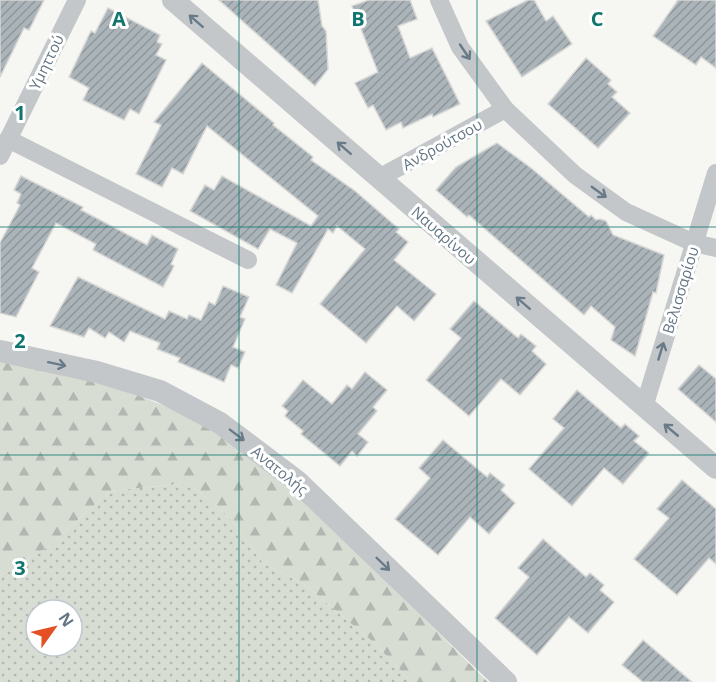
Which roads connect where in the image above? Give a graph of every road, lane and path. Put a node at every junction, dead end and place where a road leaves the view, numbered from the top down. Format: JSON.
{"nodes":[{"id":1,"x":77,"y":0,"type":"edge"},
{"id":2,"x":173,"y":0,"type":"edge"},
{"id":3,"x":439,"y":0,"type":"edge"},
{"id":4,"x":505,"y":109,"type":"junction"},
{"id":5,"x":4,"y":148,"type":"edge"},
{"id":6,"x":716,"y":174,"type":"edge"},
{"id":7,"x":379,"y":178,"type":"junction"},
{"id":8,"x":694,"y":243,"type":"junction"},
{"id":9,"x":716,"y":248,"type":"edge"},
{"id":10,"x":248,"y":260,"type":"dead end"},
{"id":11,"x":0,"y":351,"type":"edge"},
{"id":12,"x":644,"y":407,"type":"junction"},
{"id":13,"x":716,"y":468,"type":"edge"},
{"id":14,"x":506,"y":682,"type":"edge"}],
"edges":[{"from":1,"to":5,"type":"street","name":"Υμηττού"},
{"from":7,"to":2,"type":"street","name":"Ναυαρίνου","one_way":true},
{"from":3,"to":4,"type":"street","one_way":true},
{"from":4,"to":7,"type":"street","name":"Ανδρούτσου"},
{"from":4,"to":8,"type":"street","one_way":true},
{"from":5,"to":10,"type":"street"},
{"from":6,"to":8,"type":"street","name":"Βελισσαρίου"},
{"from":12,"to":7,"type":"street","name":"Ναυαρίνου","one_way":true},
{"from":8,"to":9,"type":"street"},
{"from":12,"to":8,"type":"street","name":"Βελισσαρίου","one_way":true},
{"from":11,"to":14,"type":"street","name":"Ανατολής","one_way":true},
{"from":13,"to":12,"type":"street","name":"Ναυαρίνου","one_way":true}]}
